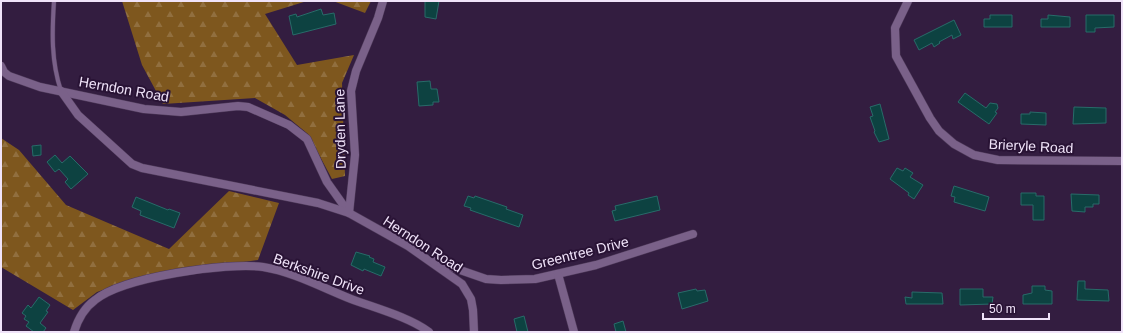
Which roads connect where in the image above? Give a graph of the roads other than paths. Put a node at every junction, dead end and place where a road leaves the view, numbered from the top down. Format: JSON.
{"nodes":[{"id":1,"x":54,"y":1,"type":"edge"},
{"id":2,"x":383,"y":1,"type":"edge"},
{"id":3,"x":908,"y":1,"type":"edge"},
{"id":4,"x":1,"y":66,"type":"edge"},
{"id":5,"x":61,"y":91,"type":"junction"},
{"id":6,"x":1122,"y":162,"type":"edge"},
{"id":7,"x":350,"y":213,"type":"junction"},
{"id":8,"x":693,"y":234,"type":"dead end"},
{"id":9,"x":425,"y":258,"type":"junction"},
{"id":10,"x":558,"y":274,"type":"junction"},
{"id":11,"x":74,"y":332,"type":"edge"},
{"id":12,"x":430,"y":332,"type":"edge"},
{"id":13,"x":474,"y":332,"type":"edge"},
{"id":14,"x":574,"y":332,"type":"edge"}],
"edges":[{"from":1,"to":5,"type":"lane"},
{"from":2,"to":7,"type":"street","name":"Dryden Lane"},
{"from":3,"to":6,"type":"street","name":"Brieryle Road"},
{"from":4,"to":5,"type":"street","name":"Herndon Road"},
{"from":5,"to":7,"type":"street"},
{"from":5,"to":7,"type":"street","name":"Herndon Road"},
{"from":7,"to":9,"type":"street","name":"Herndon Road"},
{"from":8,"to":10,"type":"street","name":"Greentree Drive"},
{"from":9,"to":10,"type":"street","name":"Greentree Drive"},
{"from":9,"to":13,"type":"street","name":"Herndon Road"},
{"from":10,"to":14,"type":"street"},
{"from":11,"to":12,"type":"street","name":"Berkshire Drive"}]}
